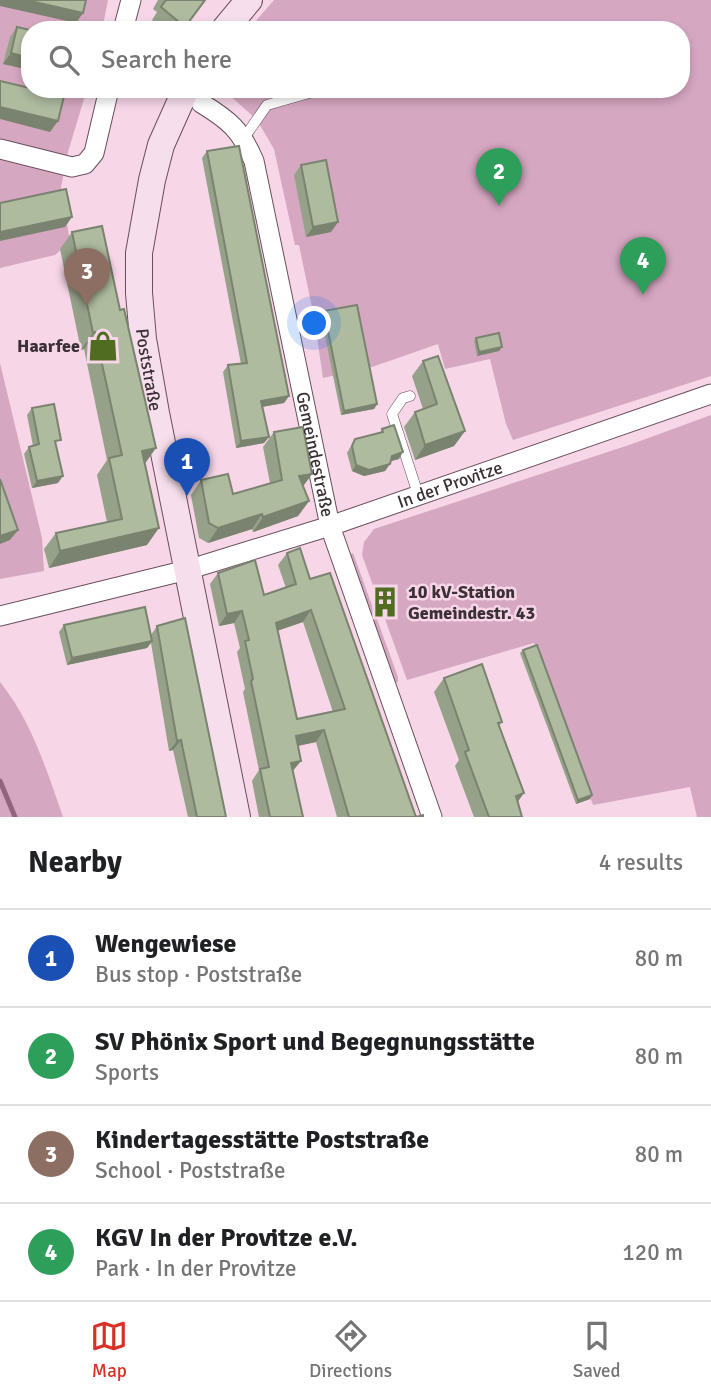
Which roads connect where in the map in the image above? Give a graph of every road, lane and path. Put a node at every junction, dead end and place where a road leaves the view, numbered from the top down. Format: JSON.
{"nodes":[{"id":1,"x":131,"y":0,"type":"edge"},
{"id":2,"x":249,"y":0,"type":"edge"},
{"id":3,"x":125,"y":21,"type":"edge"},
{"id":4,"x":232,"y":21,"type":"edge"},
{"id":5,"x":107,"y":98,"type":"edge"},
{"id":6,"x":192,"y":98,"type":"edge"},
{"id":7,"x":196,"y":98,"type":"edge"},
{"id":8,"x":289,"y":98,"type":"edge"},
{"id":9,"x":244,"y":138,"type":"junction"},
{"id":10,"x":0,"y":149,"type":"edge"},
{"id":11,"x":711,"y":394,"type":"edge"},
{"id":12,"x":410,"y":396,"type":"dead end"},
{"id":13,"x":418,"y":494,"type":"junction"},
{"id":14,"x":330,"y":526,"type":"junction"},
{"id":15,"x":187,"y":570,"type":"junction"},
{"id":16,"x":0,"y":616,"type":"edge"},
{"id":17,"x":237,"y":817,"type":"edge"},
{"id":18,"x":432,"y":817,"type":"edge"}],
"edges":[{"from":1,"to":3,"type":"street"},
{"from":2,"to":4,"type":"street"},
{"from":5,"to":10,"type":"street"},
{"from":6,"to":15,"type":"street","name":"Poststraße"},
{"from":7,"to":9,"type":"street","name":"Gemeindestraße"},
{"from":8,"to":9,"type":"lane"},
{"from":9,"to":14,"type":"street","name":"Gemeindestraße"},
{"from":11,"to":13,"type":"street","name":"In der Provitze"},
{"from":12,"to":13,"type":"lane"},
{"from":13,"to":14,"type":"street","name":"In der Provitze"},
{"from":14,"to":15,"type":"street","name":"In der Provitze"},
{"from":14,"to":18,"type":"street","name":"Gemeindestraße"},
{"from":15,"to":16,"type":"street","name":"In der Provitze"},
{"from":15,"to":17,"type":"street","name":"Poststraße"}]}
